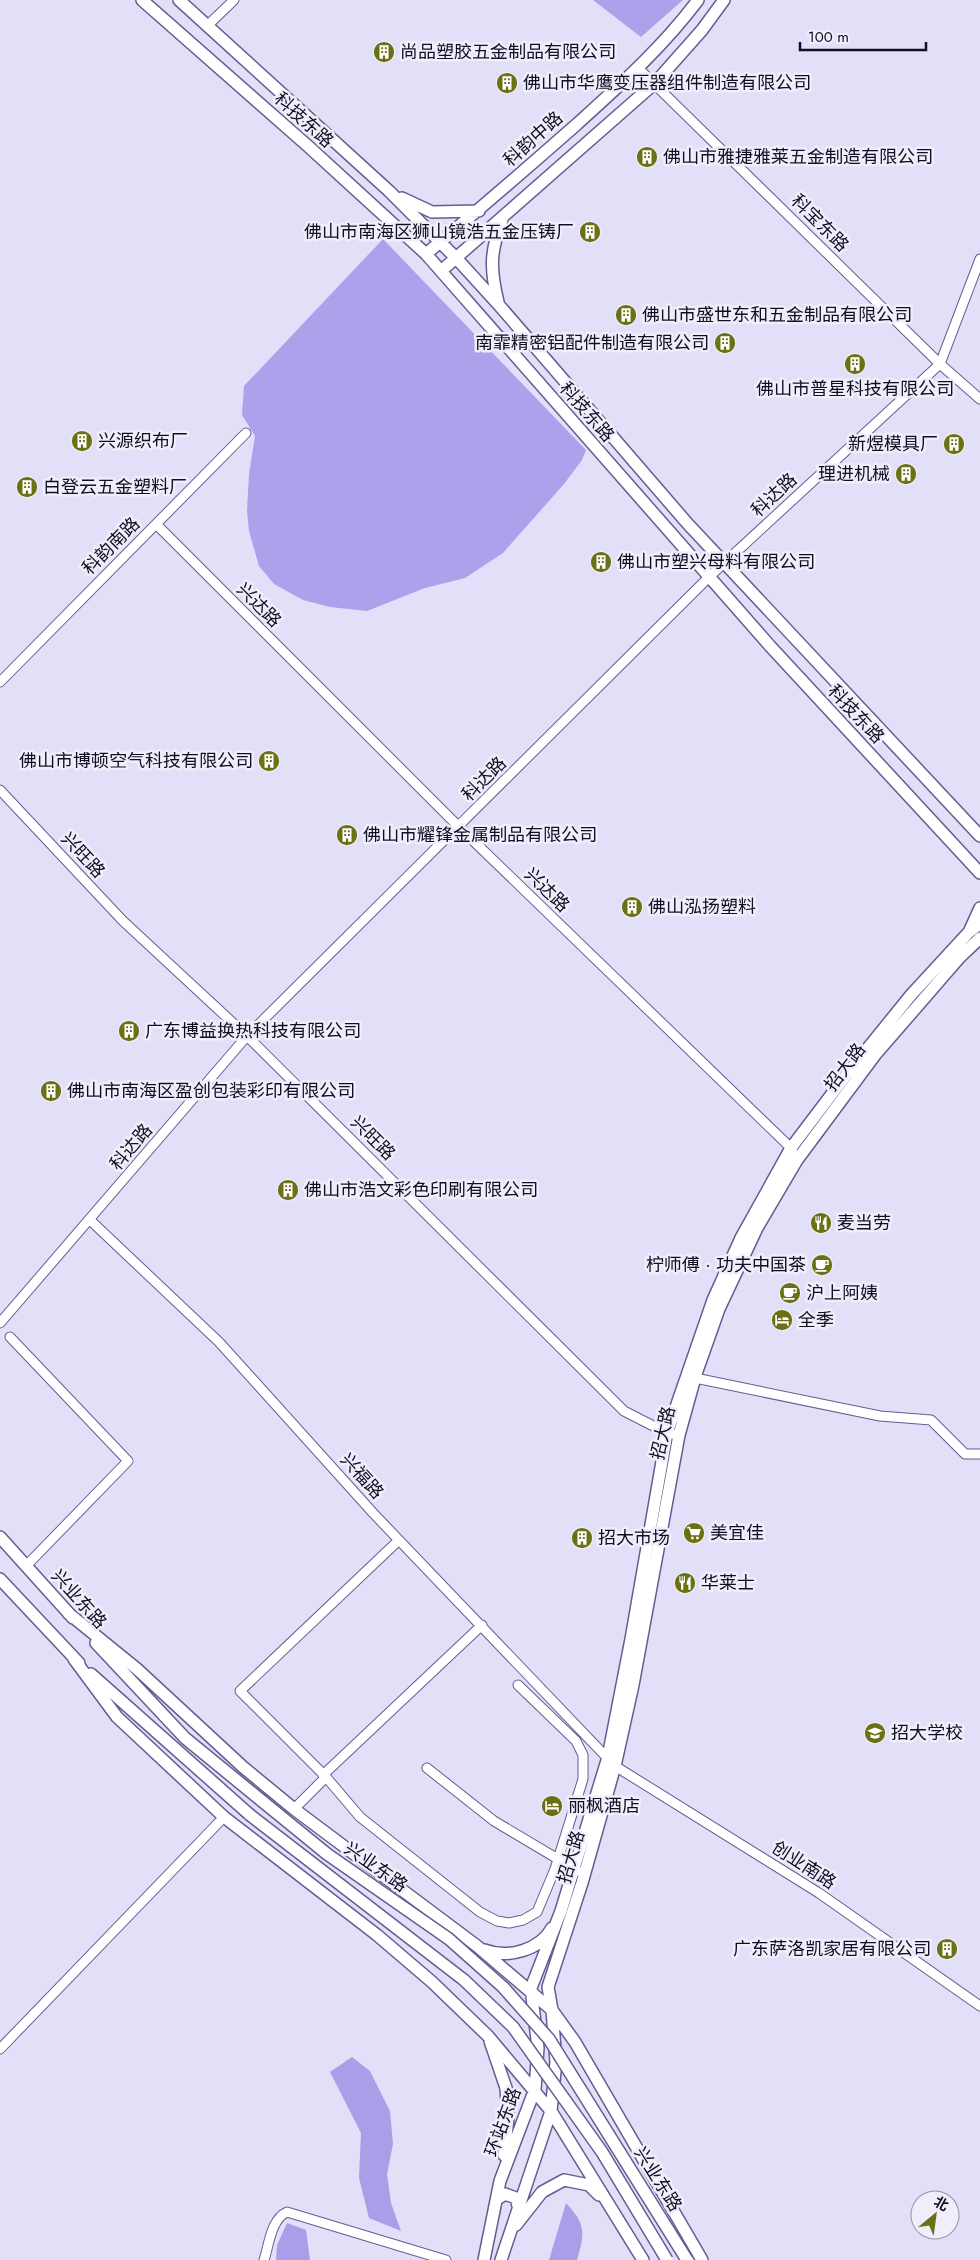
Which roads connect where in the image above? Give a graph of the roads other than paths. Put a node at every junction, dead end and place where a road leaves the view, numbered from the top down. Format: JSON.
{"nodes":[{"id":1,"x":142,"y":0,"type":"edge"},
{"id":2,"x":179,"y":0,"type":"edge"},
{"id":3,"x":234,"y":0,"type":"edge"},
{"id":4,"x":698,"y":0,"type":"edge"},
{"id":5,"x":724,"y":0,"type":"edge"},
{"id":6,"x":208,"y":25,"type":"junction"},
{"id":7,"x":638,"y":69,"type":"junction"},
{"id":8,"x":655,"y":83,"type":"junction"},
{"id":9,"x":390,"y":191,"type":"junction"},
{"id":10,"x":479,"y":211,"type":"junction"},
{"id":11,"x":503,"y":217,"type":"junction"},
{"id":12,"x":440,"y":242,"type":"junction"},
{"id":13,"x":426,"y":254,"type":"junction"},
{"id":14,"x":980,"y":258,"type":"edge"},
{"id":15,"x":457,"y":259,"type":"junction"},
{"id":16,"x":440,"y":271,"type":"junction"},
{"id":17,"x":498,"y":304,"type":"junction"},
{"id":18,"x":940,"y":364,"type":"junction"},
{"id":19,"x":980,"y":398,"type":"edge"},
{"id":20,"x":246,"y":433,"type":"dead end"},
{"id":21,"x":156,"y":524,"type":"junction"},
{"id":22,"x":724,"y":564,"type":"junction"},
{"id":23,"x":709,"y":577,"type":"junction"},
{"id":24,"x":0,"y":682,"type":"edge"},
{"id":25,"x":0,"y":790,"type":"edge"},
{"id":26,"x":459,"y":827,"type":"junction"},
{"id":27,"x":980,"y":836,"type":"edge"},
{"id":28,"x":978,"y":872,"type":"edge"},
{"id":29,"x":980,"y":883,"type":"edge"},
{"id":30,"x":980,"y":908,"type":"edge"},
{"id":31,"x":980,"y":924,"type":"edge"},
{"id":32,"x":969,"y":932,"type":"junction"},
{"id":33,"x":980,"y":938,"type":"edge"},
{"id":34,"x":248,"y":1036,"type":"junction"},
{"id":35,"x":791,"y":1148,"type":"junction"},
{"id":36,"x":797,"y":1160,"type":"junction"},
{"id":37,"x":90,"y":1220,"type":"junction"},
{"id":38,"x":0,"y":1323,"type":"edge"},
{"id":39,"x":10,"y":1337,"type":"dead end"},
{"id":40,"x":695,"y":1378,"type":"junction"},
{"id":41,"x":666,"y":1433,"type":"junction"},
{"id":42,"x":679,"y":1435,"type":"junction"},
{"id":43,"x":980,"y":1454,"type":"edge"},
{"id":44,"x":0,"y":1537,"type":"edge"},
{"id":45,"x":399,"y":1540,"type":"junction"},
{"id":46,"x":26,"y":1566,"type":"junction"},
{"id":47,"x":0,"y":1579,"type":"edge"},
{"id":48,"x":68,"y":1612,"type":"junction"},
{"id":49,"x":482,"y":1626,"type":"junction"},
{"id":50,"x":74,"y":1659,"type":"junction"},
{"id":51,"x":518,"y":1686,"type":"dead end"},
{"id":52,"x":611,"y":1762,"type":"junction"},
{"id":53,"x":427,"y":1768,"type":"dead end"},
{"id":54,"x":325,"y":1776,"type":"junction"},
{"id":55,"x":294,"y":1809,"type":"junction"},
{"id":56,"x":224,"y":1817,"type":"junction"},
{"id":57,"x":558,"y":1859,"type":"junction"},
{"id":58,"x":574,"y":1868,"type":"junction"},
{"id":59,"x":585,"y":1874,"type":"junction"},
{"id":60,"x":561,"y":1911,"type":"junction"},
{"id":61,"x":477,"y":1946,"type":"junction"},
{"id":62,"x":531,"y":1992,"type":"junction"},
{"id":63,"x":980,"y":2006,"type":"edge"},
{"id":64,"x":552,"y":2010,"type":"junction"},
{"id":65,"x":488,"y":2036,"type":"junction"},
{"id":66,"x":0,"y":2049,"type":"edge"},
{"id":67,"x":534,"y":2089,"type":"junction"},
{"id":68,"x":551,"y":2111,"type":"junction"},
{"id":69,"x":500,"y":2181,"type":"junction"},
{"id":70,"x":497,"y":2199,"type":"junction"},
{"id":71,"x":518,"y":2206,"type":"junction"},
{"id":72,"x":613,"y":2209,"type":"junction"},
{"id":73,"x":510,"y":2232,"type":"junction"},
{"id":74,"x":264,"y":2260,"type":"edge"},
{"id":75,"x":446,"y":2260,"type":"edge"},
{"id":76,"x":484,"y":2260,"type":"edge"},
{"id":77,"x":501,"y":2260,"type":"edge"},
{"id":78,"x":643,"y":2260,"type":"edge"},
{"id":79,"x":667,"y":2260,"type":"edge"},
{"id":80,"x":687,"y":2260,"type":"edge"},
{"id":81,"x":702,"y":2260,"type":"edge"}],
"edges":[{"from":1,"to":13,"type":"main road","name":"科技东路"},
{"from":2,"to":6,"type":"main road","name":"科技东路"},
{"from":3,"to":6,"type":"street"},
{"from":4,"to":7,"type":"main road","name":"科韵中路"},
{"from":5,"to":8,"type":"main road"},
{"from":6,"to":9,"type":"main road","name":"科技东路"},
{"from":7,"to":8,"type":"street","name":"科宝东路"},
{"from":7,"to":10,"type":"main road","name":"科韵中路"},
{"from":8,"to":11,"type":"main road"},
{"from":8,"to":18,"type":"street","name":"科宝东路"},
{"from":9,"to":10,"type":"main road"},
{"from":9,"to":12,"type":"main road"},
{"from":10,"to":12,"type":"main road","name":"科韵中路"},
{"from":11,"to":15,"type":"main road"},
{"from":11,"to":17,"type":"main road"},
{"from":12,"to":13,"type":"main road","name":"科韵中路"},
{"from":12,"to":15,"type":"main road"},
{"from":13,"to":16,"type":"main road","name":"科技东路"},
{"from":14,"to":18,"type":"street","name":"科达路"},
{"from":15,"to":16,"type":"main road"},
{"from":15,"to":17,"type":"main road"},
{"from":16,"to":23,"type":"main road","name":"科技东路"},
{"from":17,"to":22,"type":"main road"},
{"from":18,"to":19,"type":"street","name":"科宝东路"},
{"from":18,"to":22,"type":"street","name":"科达路"},
{"from":20,"to":21,"type":"street","name":"科韵南路"},
{"from":21,"to":24,"type":"street","name":"科韵南路"},
{"from":21,"to":26,"type":"street","name":"兴达路"},
{"from":22,"to":23,"type":"street","name":"科达路"},
{"from":22,"to":27,"type":"main road"},
{"from":23,"to":26,"type":"street","name":"科达路"},
{"from":23,"to":28,"type":"main road","name":"科技东路"},
{"from":25,"to":34,"type":"street","name":"兴旺路"},
{"from":26,"to":34,"type":"street","name":"科达路"},
{"from":26,"to":35,"type":"street","name":"兴达路"},
{"from":28,"to":29,"type":"main road"},
{"from":30,"to":32,"type":"main road"},
{"from":31,"to":32,"type":"main road","name":"招大路"},
{"from":32,"to":35,"type":"main road","name":"招大路"},
{"from":33,"to":36,"type":"main road","name":"招大路"},
{"from":34,"to":37,"type":"street","name":"科达路"},
{"from":34,"to":41,"type":"street","name":"兴旺路"},
{"from":35,"to":36,"type":"street","name":"兴达路"},
{"from":35,"to":41,"type":"main road","name":"招大路"},
{"from":36,"to":40,"type":"main road","name":"招大路"},
{"from":37,"to":38,"type":"street","name":"科达路"},
{"from":37,"to":45,"type":"street","name":"兴福路"},
{"from":39,"to":46,"type":"street"},
{"from":40,"to":42,"type":"main road","name":"招大路"},
{"from":40,"to":43,"type":"street"},
{"from":41,"to":42,"type":"street","name":"兴旺路"},
{"from":41,"to":52,"type":"main road","name":"招大路"},
{"from":42,"to":52,"type":"main road","name":"招大路"},
{"from":44,"to":46,"type":"main road","name":"兴业东路"},
{"from":45,"to":49,"type":"street","name":"兴福路"},
{"from":45,"to":54,"type":"street"},
{"from":46,"to":48,"type":"main road","name":"兴业东路"},
{"from":47,"to":50,"type":"main road"},
{"from":48,"to":55,"type":"main road"},
{"from":48,"to":80,"type":"main road","name":"兴业东路","bridge":true},
{"from":49,"to":52,"type":"street","name":"兴福路"},
{"from":49,"to":54,"type":"street"},
{"from":50,"to":56,"type":"main road"},
{"from":50,"to":79,"type":"main road","bridge":true},
{"from":51,"to":57,"type":"street"},
{"from":52,"to":58,"type":"main road","name":"招大路"},
{"from":52,"to":59,"type":"main road","name":"招大路"},
{"from":52,"to":63,"type":"street","name":"创业南路"},
{"from":53,"to":57,"type":"street"},
{"from":54,"to":55,"type":"street"},
{"from":54,"to":57,"type":"street"},
{"from":55,"to":61,"type":"main road"},
{"from":56,"to":65,"type":"main road"},
{"from":56,"to":66,"type":"street"},
{"from":57,"to":58,"type":"street"},
{"from":58,"to":59,"type":"street"},
{"from":58,"to":60,"type":"main road","name":"招大路"},
{"from":59,"to":64,"type":"main road","name":"招大路"},
{"from":60,"to":61,"type":"main road"},
{"from":60,"to":62,"type":"main road","name":"环站东路"},
{"from":61,"to":62,"type":"main road"},
{"from":62,"to":64,"type":"main road"},
{"from":62,"to":67,"type":"main road","name":"环站东路"},
{"from":64,"to":68,"type":"main road"},
{"from":64,"to":81,"type":"main road"},
{"from":65,"to":67,"type":"main road"},
{"from":65,"to":69,"type":"main road"},
{"from":67,"to":68,"type":"main road"},
{"from":67,"to":69,"type":"main road","name":"环站东路"},
{"from":68,"to":71,"type":"main road"},
{"from":68,"to":72,"type":"main road"},
{"from":69,"to":70,"type":"main road","name":"环站东路"},
{"from":70,"to":71,"type":"main road"},
{"from":70,"to":76,"type":"main road","name":"环站东路"},
{"from":71,"to":73,"type":"main road"},
{"from":72,"to":73,"type":"main road"},
{"from":72,"to":78,"type":"main road"},
{"from":73,"to":77,"type":"main road"},
{"from":74,"to":75,"type":"street"}]}
